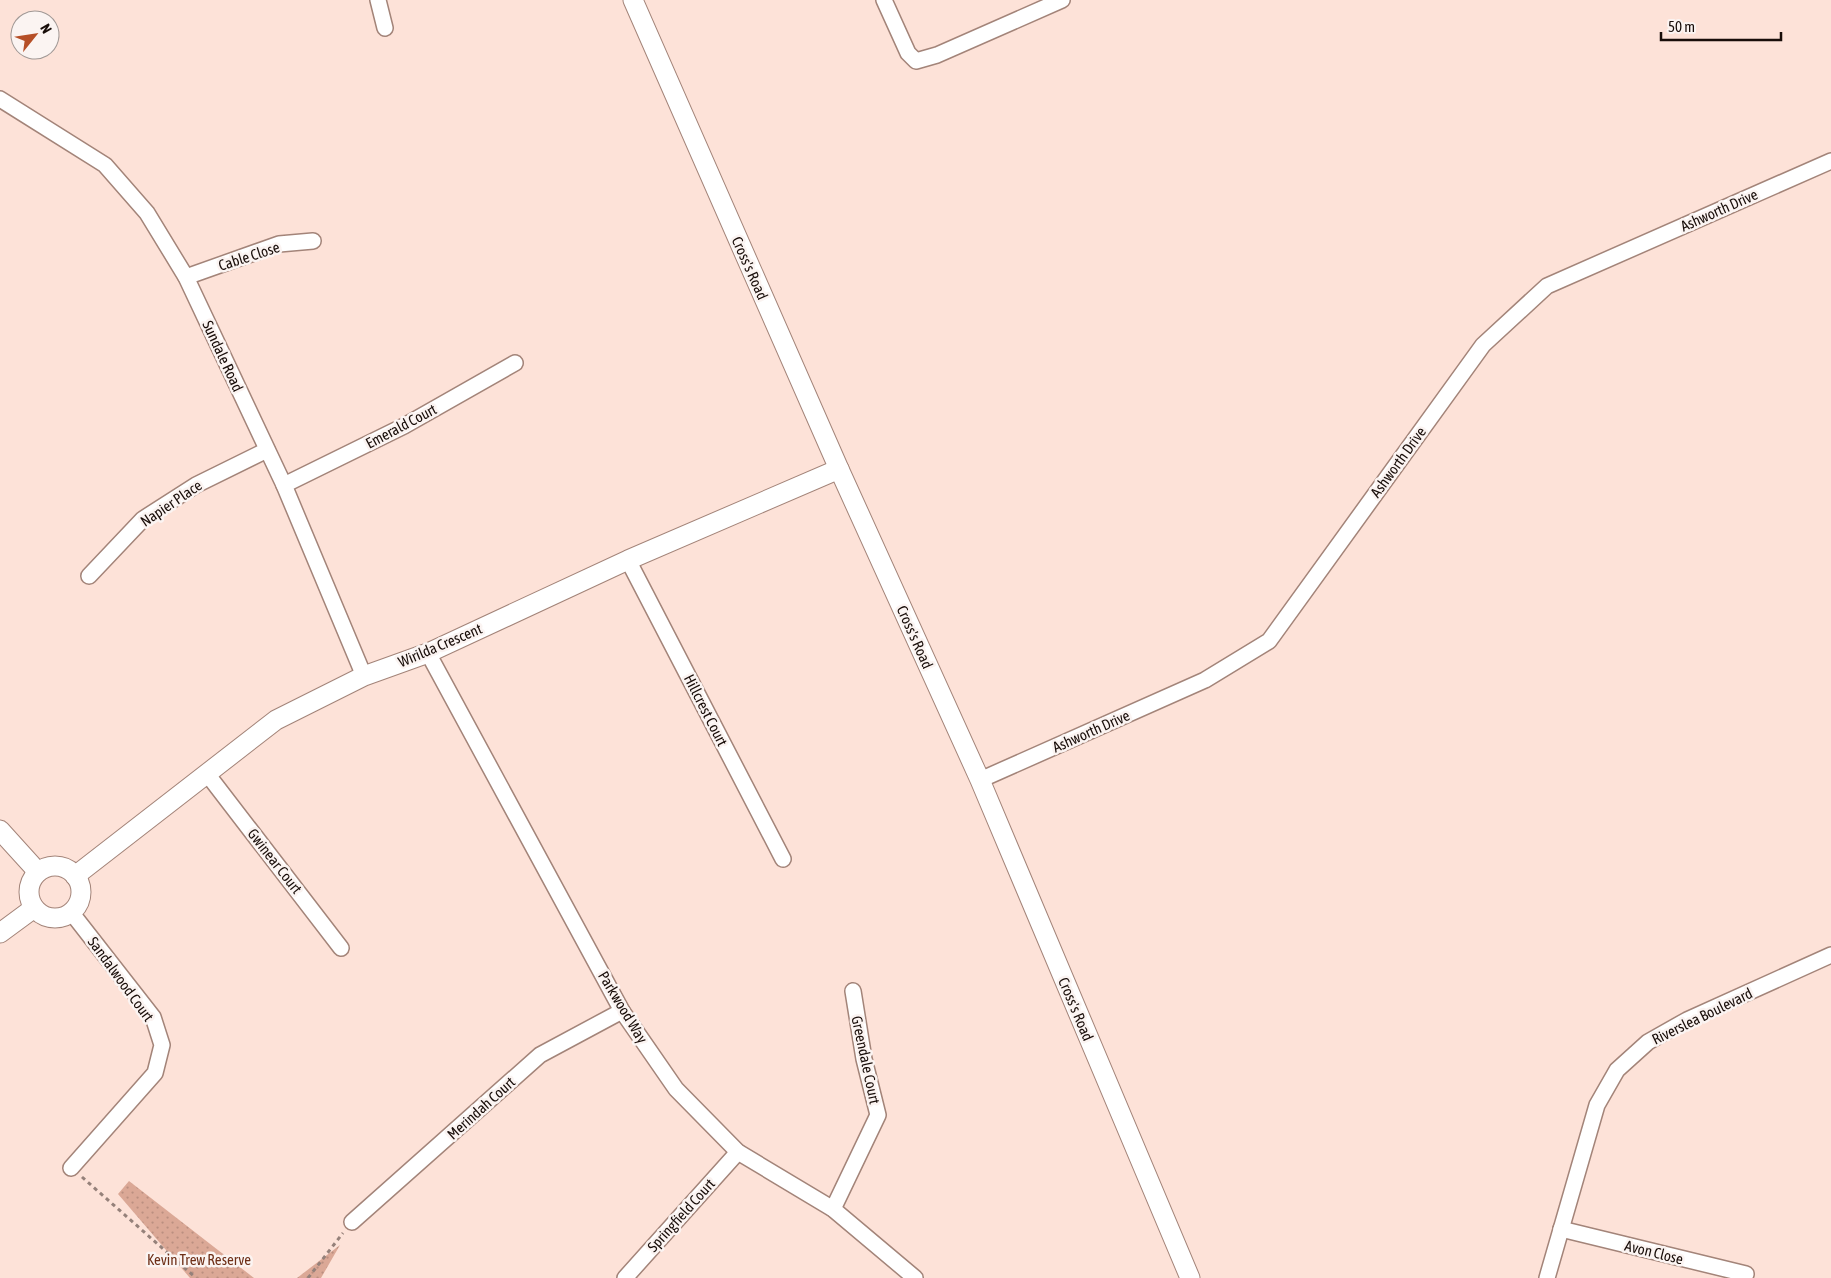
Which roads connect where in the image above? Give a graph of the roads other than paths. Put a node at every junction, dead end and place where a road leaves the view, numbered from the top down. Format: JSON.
{"nodes":[{"id":1,"x":378,"y":0,"type":"edge"},
{"id":2,"x":633,"y":0,"type":"edge"},
{"id":3,"x":884,"y":0,"type":"edge"},
{"id":4,"x":1062,"y":0,"type":"edge"},
{"id":5,"x":385,"y":28,"type":"dead end"},
{"id":6,"x":0,"y":99,"type":"edge"},
{"id":7,"x":1831,"y":161,"type":"edge"},
{"id":8,"x":313,"y":241,"type":"dead end"},
{"id":9,"x":186,"y":277,"type":"junction"},
{"id":10,"x":515,"y":363,"type":"dead end"},
{"id":11,"x":267,"y":450,"type":"junction"},
{"id":12,"x":838,"y":470,"type":"junction"},
{"id":13,"x":284,"y":485,"type":"junction"},
{"id":14,"x":628,"y":560,"type":"junction"},
{"id":15,"x":89,"y":576,"type":"dead end"},
{"id":16,"x":428,"y":653,"type":"junction"},
{"id":17,"x":364,"y":676,"type":"junction"},
{"id":18,"x":208,"y":775,"type":"junction"},
{"id":19,"x":980,"y":780,"type":"junction"},
{"id":20,"x":0,"y":830,"type":"edge"},
{"id":21,"x":783,"y":859,"type":"dead end"},
{"id":22,"x":38,"y":872,"type":"junction"},
{"id":23,"x":75,"y":876,"type":"junction"},
{"id":24,"x":34,"y":908,"type":"junction"},
{"id":25,"x":72,"y":912,"type":"junction"},
{"id":26,"x":0,"y":933,"type":"edge"},
{"id":27,"x":341,"y":948,"type":"dead end"},
{"id":28,"x":1831,"y":956,"type":"edge"},
{"id":29,"x":853,"y":991,"type":"dead end"},
{"id":30,"x":622,"y":1012,"type":"junction"},
{"id":31,"x":738,"y":1152,"type":"junction"},
{"id":32,"x":72,"y":1168,"type":"road end"},
{"id":33,"x":833,"y":1209,"type":"junction"},
{"id":34,"x":352,"y":1222,"type":"road end"},
{"id":35,"x":1561,"y":1229,"type":"junction"},
{"id":36,"x":1746,"y":1274,"type":"dead end"},
{"id":37,"x":625,"y":1278,"type":"edge"},
{"id":38,"x":915,"y":1278,"type":"edge"},
{"id":39,"x":1190,"y":1278,"type":"edge"},
{"id":40,"x":1547,"y":1278,"type":"edge"}],
"edges":[{"from":1,"to":5,"type":"street"},
{"from":2,"to":12,"type":"street","name":"Cross's Road"},
{"from":3,"to":4,"type":"street"},
{"from":6,"to":9,"type":"street","name":"Sundale Road"},
{"from":7,"to":19,"type":"street","name":"Ashworth Drive"},
{"from":8,"to":9,"type":"street","name":"Cable Close"},
{"from":9,"to":11,"type":"street","name":"Sundale Road"},
{"from":10,"to":13,"type":"street","name":"Emerald Court"},
{"from":11,"to":13,"type":"street","name":"Sundale Road"},
{"from":11,"to":15,"type":"street","name":"Napier Place"},
{"from":12,"to":14,"type":"street","name":"Wirilda Crescent"},
{"from":12,"to":19,"type":"street","name":"Cross's Road"},
{"from":13,"to":17,"type":"street","name":"Sundale Road"},
{"from":14,"to":16,"type":"street","name":"Wirilda Crescent"},
{"from":14,"to":21,"type":"street","name":"Hillcrest Court"},
{"from":16,"to":17,"type":"street","name":"Wirilda Crescent"},
{"from":16,"to":30,"type":"street","name":"Parkwood Way"},
{"from":17,"to":18,"type":"street","name":"Wirilda Crescent"},
{"from":18,"to":23,"type":"street","name":"Wirilda Crescent"},
{"from":18,"to":27,"type":"street","name":"Gwinear Court"},
{"from":19,"to":39,"type":"street","name":"Cross's Road"},
{"from":20,"to":22,"type":"street"},
{"from":22,"to":23,"type":"street"},
{"from":22,"to":24,"type":"street"},
{"from":23,"to":25,"type":"street"},
{"from":24,"to":25,"type":"street"},
{"from":24,"to":26,"type":"street"},
{"from":25,"to":32,"type":"street","name":"Sandalwood Court"},
{"from":28,"to":35,"type":"street","name":"Riverslea Boulevard"},
{"from":29,"to":33,"type":"street","name":"Greendale Court"},
{"from":30,"to":31,"type":"street","name":"Parkwood Way"},
{"from":30,"to":34,"type":"street","name":"Merindah Court"},
{"from":31,"to":33,"type":"street","name":"Parkwood Way"},
{"from":31,"to":37,"type":"street","name":"Springfield Court"},
{"from":33,"to":38,"type":"street","name":"Parkwood Way"},
{"from":35,"to":36,"type":"street","name":"Avon Close"},
{"from":35,"to":40,"type":"street","name":"Riverslea Boulevard"}]}
